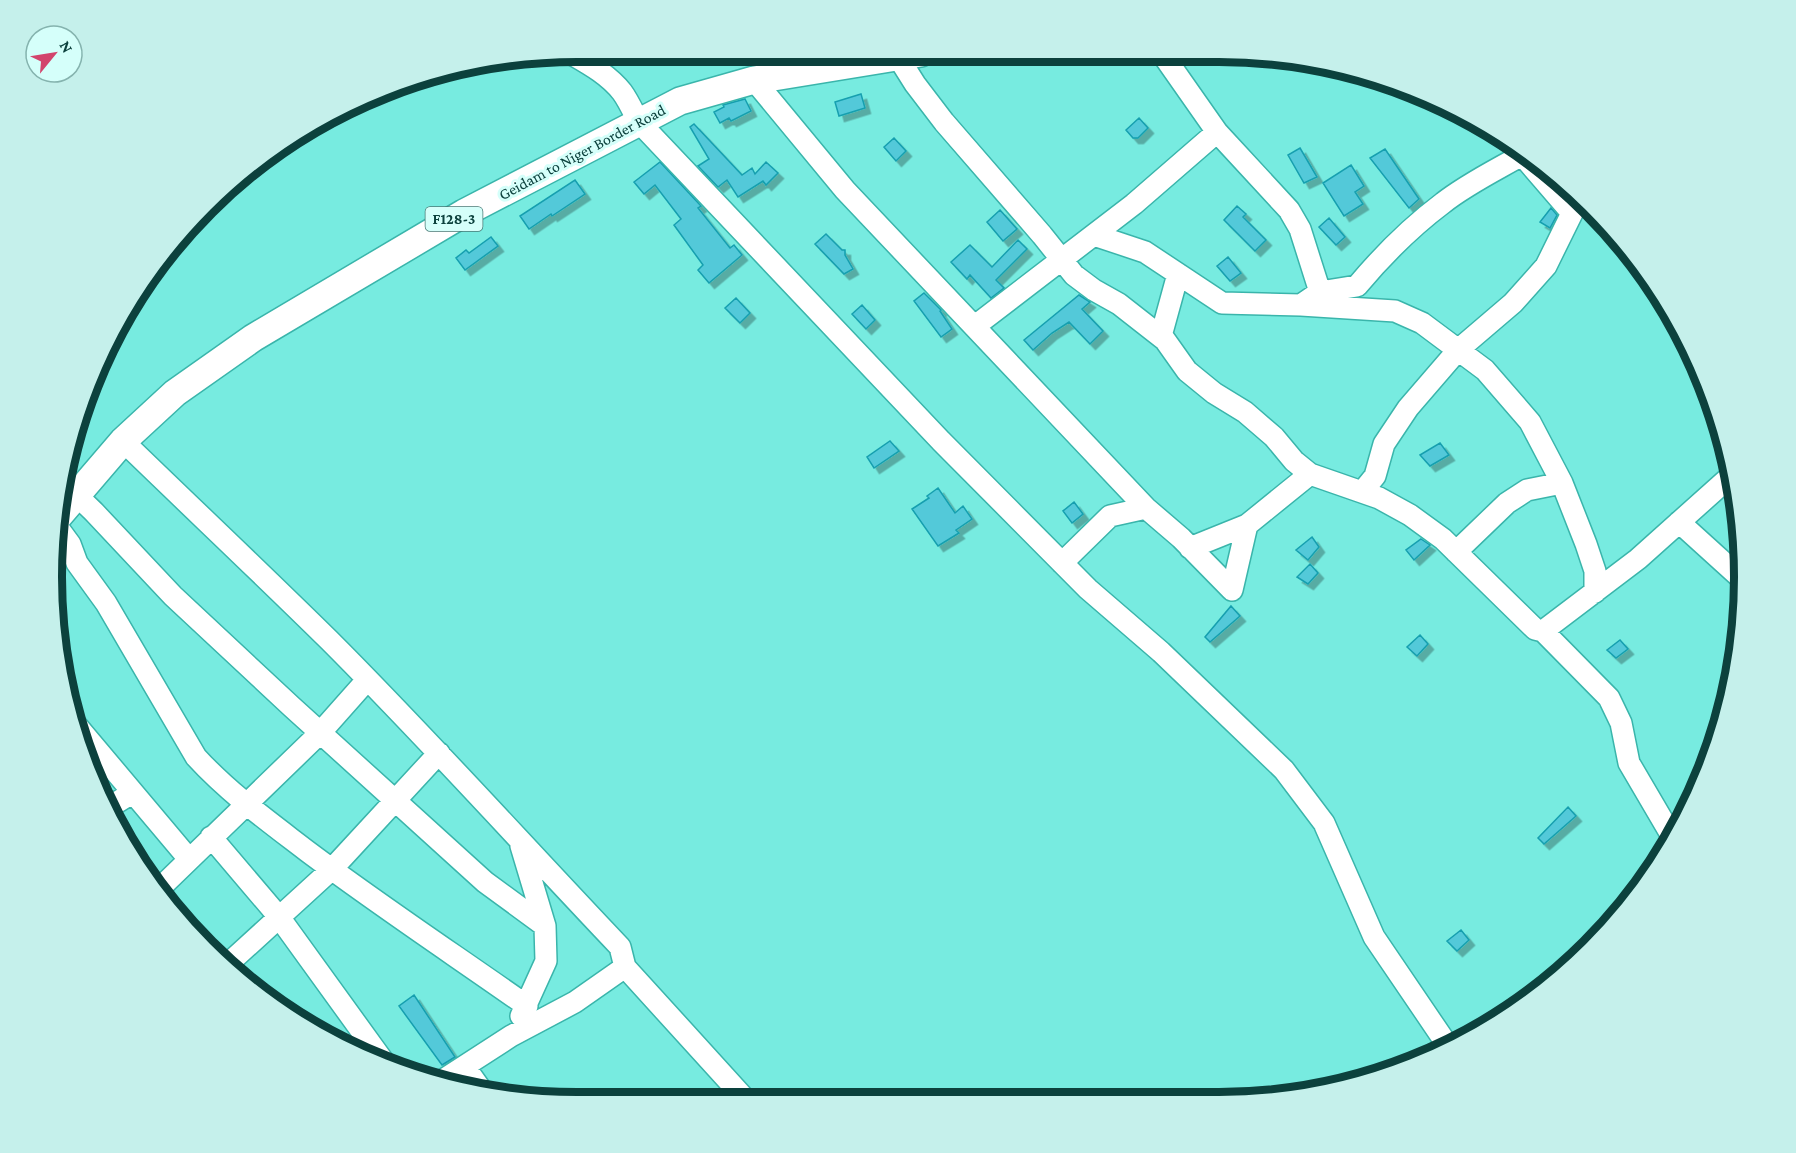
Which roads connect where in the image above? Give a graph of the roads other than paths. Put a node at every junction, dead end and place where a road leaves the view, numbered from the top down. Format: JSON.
{"nodes":[{"id":1,"x":599,"y":62,"type":"edge"},
{"id":2,"x":803,"y":62,"type":"edge"},
{"id":3,"x":911,"y":62,"type":"edge"},
{"id":4,"x":1168,"y":62,"type":"edge"},
{"id":5,"x":788,"y":63,"type":"edge"},
{"id":6,"x":754,"y":80,"type":"junction"},
{"id":7,"x":638,"y":121,"type":"junction"},
{"id":8,"x":1217,"y":132,"type":"junction"},
{"id":9,"x":1516,"y":155,"type":"edge"},
{"id":10,"x":1575,"y":204,"type":"edge"},
{"id":11,"x":1094,"y":235,"type":"junction"},
{"id":12,"x":1062,"y":260,"type":"junction"},
{"id":13,"x":1178,"y":274,"type":"junction"},
{"id":14,"x":1320,"y":292,"type":"junction"},
{"id":15,"x":1300,"y":305,"type":"junction"},
{"id":16,"x":975,"y":326,"type":"junction"},
{"id":17,"x":1161,"y":336,"type":"junction"},
{"id":18,"x":1458,"y":350,"type":"junction"},
{"id":19,"x":123,"y":441,"type":"junction"},
{"id":20,"x":1113,"y":473,"type":"junction"},
{"id":21,"x":1310,"y":474,"type":"junction"},
{"id":22,"x":1726,"y":481,"type":"edge"},
{"id":23,"x":1562,"y":483,"type":"junction"},
{"id":24,"x":69,"y":489,"type":"edge"},
{"id":25,"x":1362,"y":492,"type":"junction"},
{"id":26,"x":1146,"y":508,"type":"junction"},
{"id":27,"x":1110,"y":516,"type":"junction"},
{"id":28,"x":1679,"y":522,"type":"junction"},
{"id":29,"x":1247,"y":525,"type":"junction"},
{"id":30,"x":64,"y":535,"type":"edge"},
{"id":31,"x":1190,"y":548,"type":"junction"},
{"id":32,"x":1456,"y":552,"type":"junction"},
{"id":33,"x":1062,"y":563,"type":"junction"},
{"id":34,"x":1734,"y":572,"type":"edge"},
{"id":35,"x":1595,"y":592,"type":"junction"},
{"id":36,"x":1543,"y":631,"type":"junction"},
{"id":37,"x":368,"y":680,"type":"junction"},
{"id":38,"x":320,"y":733,"type":"junction"},
{"id":39,"x":88,"y":740,"type":"edge"},
{"id":40,"x":439,"y":753,"type":"junction"},
{"id":41,"x":132,"y":793,"type":"junction"},
{"id":42,"x":394,"y":801,"type":"junction"},
{"id":43,"x":115,"y":804,"type":"edge"},
{"id":44,"x":246,"y":804,"type":"junction"},
{"id":45,"x":1668,"y":831,"type":"edge"},
{"id":46,"x":211,"y":837,"type":"junction"},
{"id":47,"x":520,"y":842,"type":"junction"},
{"id":48,"x":189,"y":859,"type":"junction"},
{"id":49,"x":332,"y":869,"type":"junction"},
{"id":50,"x":164,"y":884,"type":"edge"},
{"id":51,"x":279,"y":917,"type":"junction"},
{"id":52,"x":545,"y":926,"type":"junction"},
{"id":53,"x":232,"y":960,"type":"edge"},
{"id":54,"x":624,"y":967,"type":"junction"},
{"id":55,"x":527,"y":1006,"type":"junction"},
{"id":56,"x":511,"y":1036,"type":"junction"},
{"id":57,"x":1444,"y":1040,"type":"edge"},
{"id":58,"x":375,"y":1050,"type":"edge"},
{"id":59,"x":465,"y":1067,"type":"junction"},
{"id":60,"x":450,"y":1076,"type":"edge"},
{"id":61,"x":476,"y":1082,"type":"edge"},
{"id":62,"x":739,"y":1092,"type":"edge"}],
"edges":[{"from":1,"to":7,"type":"street"},
{"from":2,"to":5,"type":"main road","name":"Geidam to Niger Border Road","number":"F128-3"},
{"from":3,"to":12,"type":"street"},
{"from":4,"to":8,"type":"street"},
{"from":5,"to":6,"type":"main road","name":"Geidam to Niger Border Road","number":"F128-3"},
{"from":6,"to":7,"type":"main road","name":"Geidam to Niger Border Road","number":"F128-3"},
{"from":6,"to":16,"type":"street"},
{"from":7,"to":19,"type":"main road","name":"Geidam to Niger Border Road","number":"F128-3"},
{"from":7,"to":33,"type":"street"},
{"from":8,"to":11,"type":"street"},
{"from":8,"to":14,"type":"street"},
{"from":9,"to":14,"type":"street"},
{"from":10,"to":18,"type":"street"},
{"from":11,"to":12,"type":"street"},
{"from":11,"to":13,"type":"street"},
{"from":12,"to":16,"type":"street"},
{"from":12,"to":17,"type":"street"},
{"from":13,"to":15,"type":"street"},
{"from":13,"to":17,"type":"street"},
{"from":14,"to":15,"type":"street"},
{"from":15,"to":18,"type":"street"},
{"from":16,"to":20,"type":"street"},
{"from":17,"to":21,"type":"street"},
{"from":18,"to":23,"type":"street"},
{"from":18,"to":25,"type":"street"},
{"from":19,"to":24,"type":"main road","name":"Geidam to Niger Border Road","number":"F128-3"},
{"from":19,"to":37,"type":"street"},
{"from":20,"to":26,"type":"street"},
{"from":20,"to":27,"type":"street"},
{"from":21,"to":25,"type":"street"},
{"from":21,"to":29,"type":"street"},
{"from":22,"to":28,"type":"street"},
{"from":23,"to":32,"type":"street"},
{"from":23,"to":35,"type":"street"},
{"from":24,"to":38,"type":"street"},
{"from":25,"to":32,"type":"street"},
{"from":26,"to":27,"type":"street"},
{"from":26,"to":31,"type":"street"},
{"from":27,"to":33,"type":"street"},
{"from":28,"to":34,"type":"street"},
{"from":28,"to":35,"type":"street"},
{"from":29,"to":31,"type":"street"},
{"from":29,"to":31,"type":"street"},
{"from":30,"to":44,"type":"street"},
{"from":32,"to":36,"type":"street"},
{"from":33,"to":57,"type":"street"},
{"from":35,"to":36,"type":"street"},
{"from":36,"to":45,"type":"street"},
{"from":37,"to":38,"type":"street"},
{"from":37,"to":40,"type":"street"},
{"from":38,"to":42,"type":"street"},
{"from":38,"to":44,"type":"street"},
{"from":39,"to":41,"type":"street"},
{"from":40,"to":42,"type":"street"},
{"from":40,"to":47,"type":"street"},
{"from":41,"to":43,"type":"street"},
{"from":41,"to":48,"type":"street"},
{"from":42,"to":49,"type":"street"},
{"from":42,"to":52,"type":"street"},
{"from":44,"to":46,"type":"street"},
{"from":44,"to":49,"type":"street"},
{"from":46,"to":48,"type":"street"},
{"from":46,"to":51,"type":"street"},
{"from":47,"to":52,"type":"street"},
{"from":47,"to":54,"type":"street"},
{"from":48,"to":50,"type":"street"},
{"from":49,"to":51,"type":"street"},
{"from":49,"to":55,"type":"street"},
{"from":51,"to":53,"type":"street"},
{"from":51,"to":58,"type":"street"},
{"from":52,"to":55,"type":"street"},
{"from":54,"to":56,"type":"street"},
{"from":54,"to":62,"type":"street"},
{"from":55,"to":56,"type":"street"},
{"from":56,"to":59,"type":"street"},
{"from":59,"to":60,"type":"street"},
{"from":59,"to":61,"type":"street"}]}
